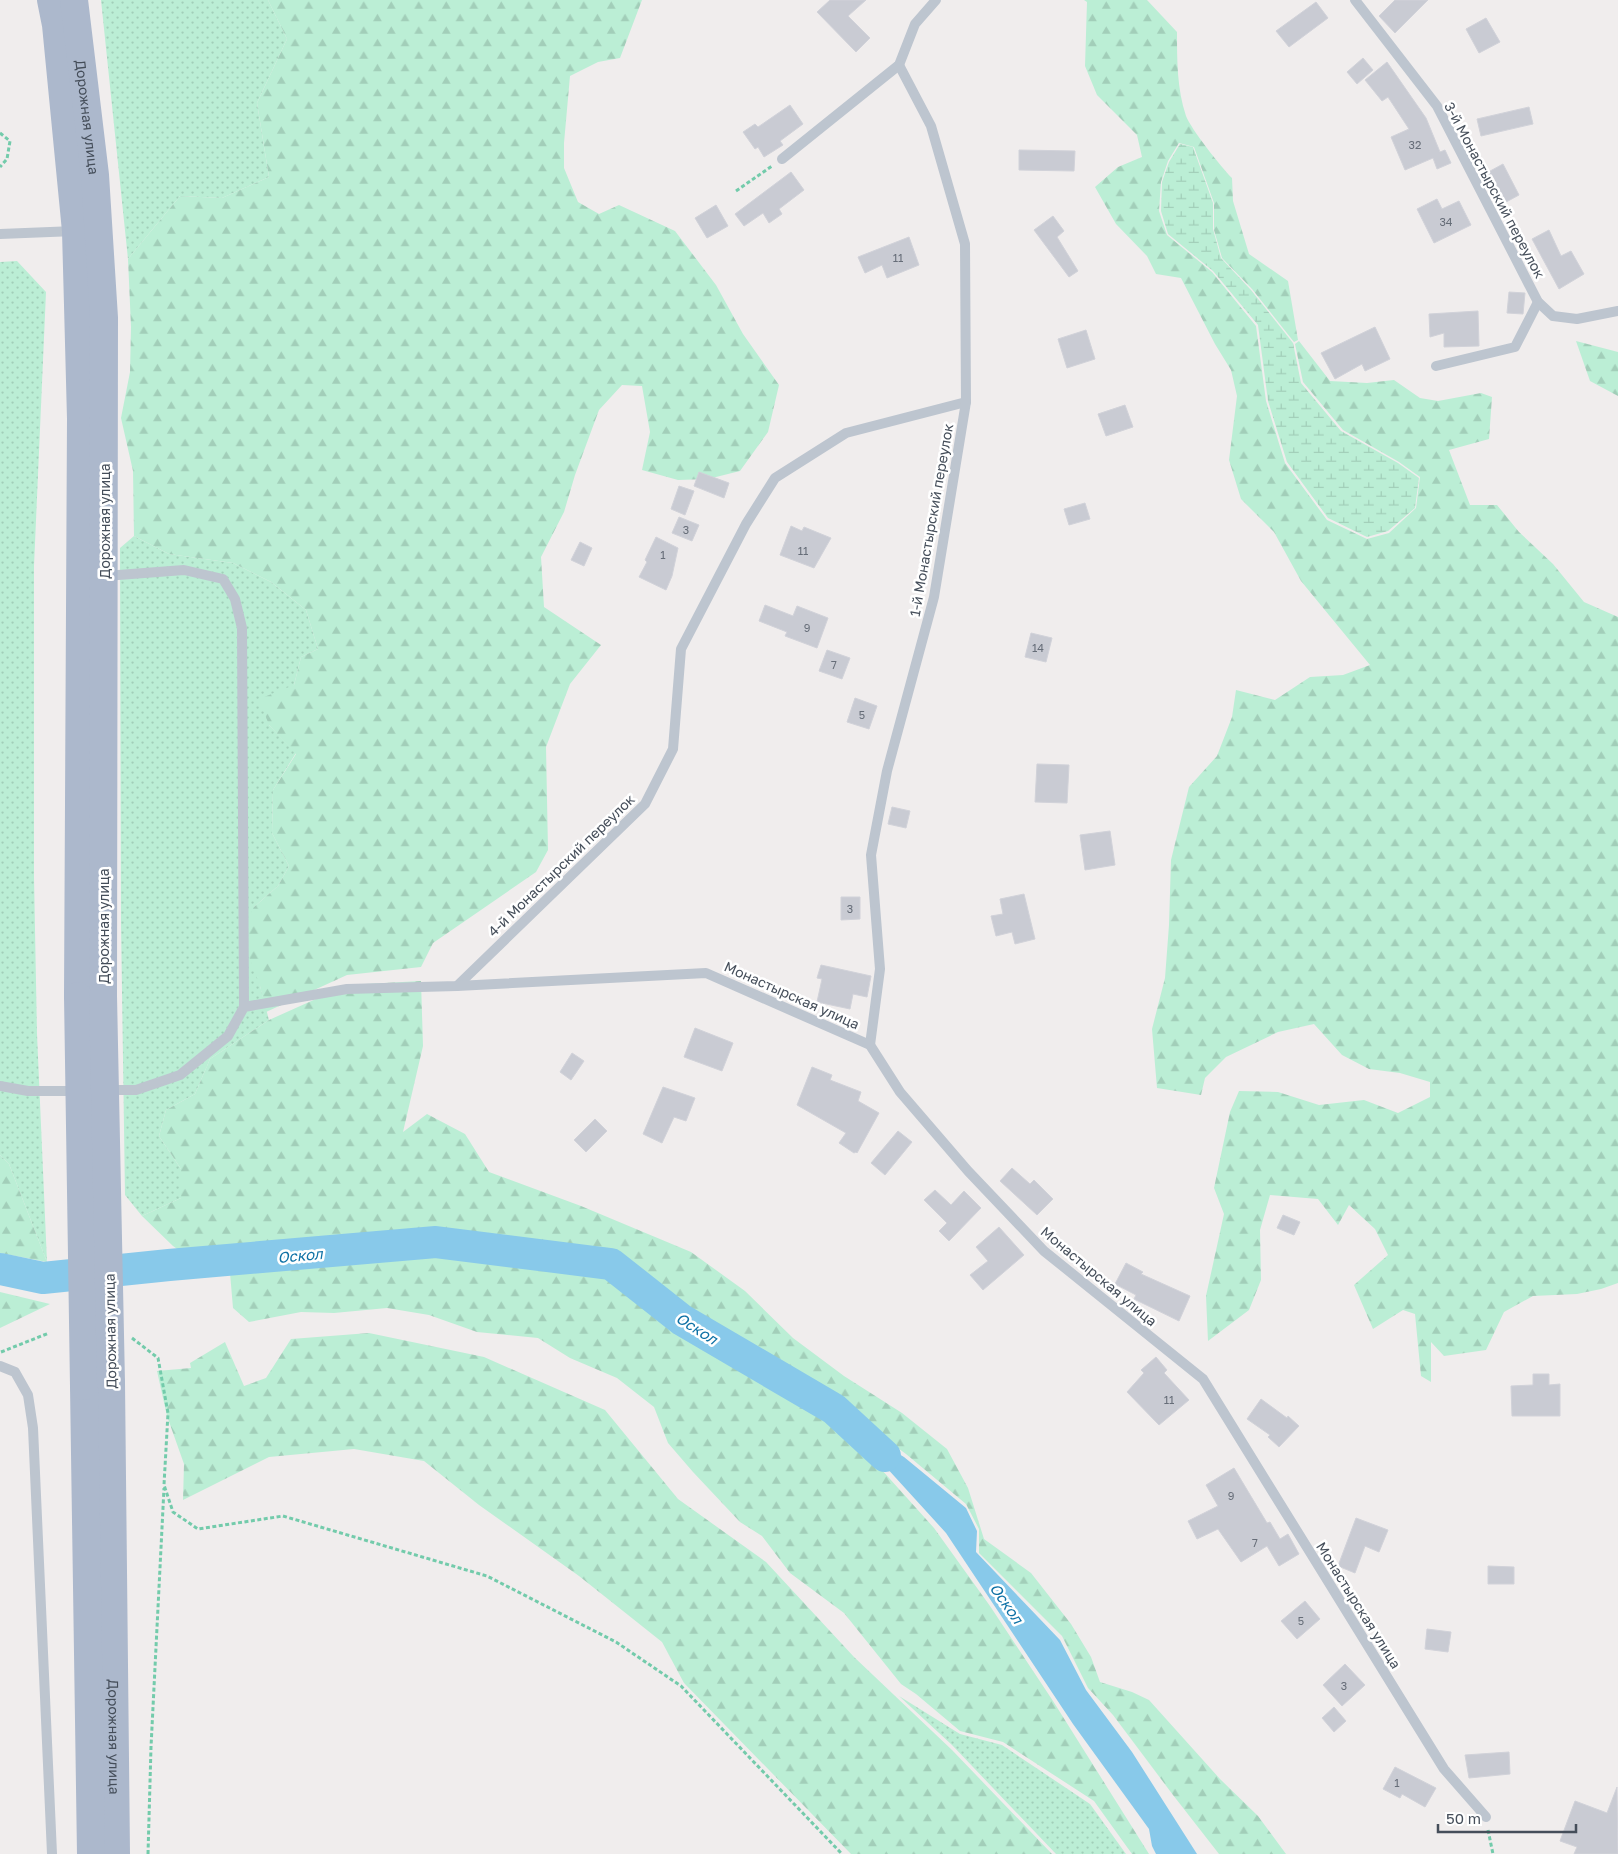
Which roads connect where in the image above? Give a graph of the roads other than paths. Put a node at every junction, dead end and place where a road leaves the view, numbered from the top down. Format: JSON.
{"nodes":[{"id":1,"x":52,"y":0,"type":"edge"},
{"id":2,"x":74,"y":0,"type":"edge"},
{"id":3,"x":936,"y":0,"type":"edge"},
{"id":4,"x":1355,"y":0,"type":"edge"},
{"id":5,"x":899,"y":64,"type":"junction"},
{"id":6,"x":782,"y":159,"type":"road end"},
{"id":7,"x":76,"y":231,"type":"junction"},
{"id":8,"x":0,"y":234,"type":"edge"},
{"id":9,"x":1538,"y":302,"type":"junction"},
{"id":10,"x":1618,"y":312,"type":"edge"},
{"id":11,"x":1436,"y":366,"type":"dead end"},
{"id":12,"x":966,"y":402,"type":"junction"},
{"id":13,"x":104,"y":576,"type":"junction"},
{"id":14,"x":457,"y":986,"type":"junction"},
{"id":15,"x":90,"y":996,"type":"junction"},
{"id":16,"x":244,"y":1007,"type":"junction"},
{"id":17,"x":870,"y":1045,"type":"junction"},
{"id":18,"x":0,"y":1086,"type":"edge"},
{"id":19,"x":0,"y":1366,"type":"edge"},
{"id":20,"x":1486,"y":1817,"type":"road end"},
{"id":21,"x":52,"y":1854,"type":"edge"},
{"id":22,"x":91,"y":1854,"type":"edge"},
{"id":23,"x":116,"y":1854,"type":"edge"}],
"edges":[{"from":1,"to":7,"type":"main road","name":"Дорожная улица"},
{"from":2,"to":13,"type":"main road","name":"Дорожная улица"},
{"from":3,"to":5,"type":"lane"},
{"from":4,"to":9,"type":"lane","name":"3-й Монастырский переулок"},
{"from":5,"to":6,"type":"lane"},
{"from":5,"to":12,"type":"lane","name":"1-й Монастырский переулок"},
{"from":7,"to":8,"type":"lane"},
{"from":7,"to":15,"type":"main road","name":"Дорожная улица"},
{"from":9,"to":10,"type":"lane","name":"3-й Монастырский переулок"},
{"from":9,"to":11,"type":"lane"},
{"from":12,"to":14,"type":"lane","name":"4-й Монастырский переулок"},
{"from":12,"to":17,"type":"lane","name":"1-й Монастырский переулок"},
{"from":13,"to":15,"type":"main road","name":"Дорожная улица"},
{"from":13,"to":16,"type":"lane"},
{"from":14,"to":16,"type":"lane","name":"Монастырская улица"},
{"from":14,"to":17,"type":"lane","name":"Монастырская улица"},
{"from":15,"to":22,"type":"main road","name":"Дорожная улица","bridge":true},
{"from":15,"to":23,"type":"main road","name":"Дорожная улица","bridge":true},
{"from":16,"to":18,"type":"lane"},
{"from":17,"to":20,"type":"lane","name":"Монастырская улица"},
{"from":19,"to":21,"type":"lane"}]}
